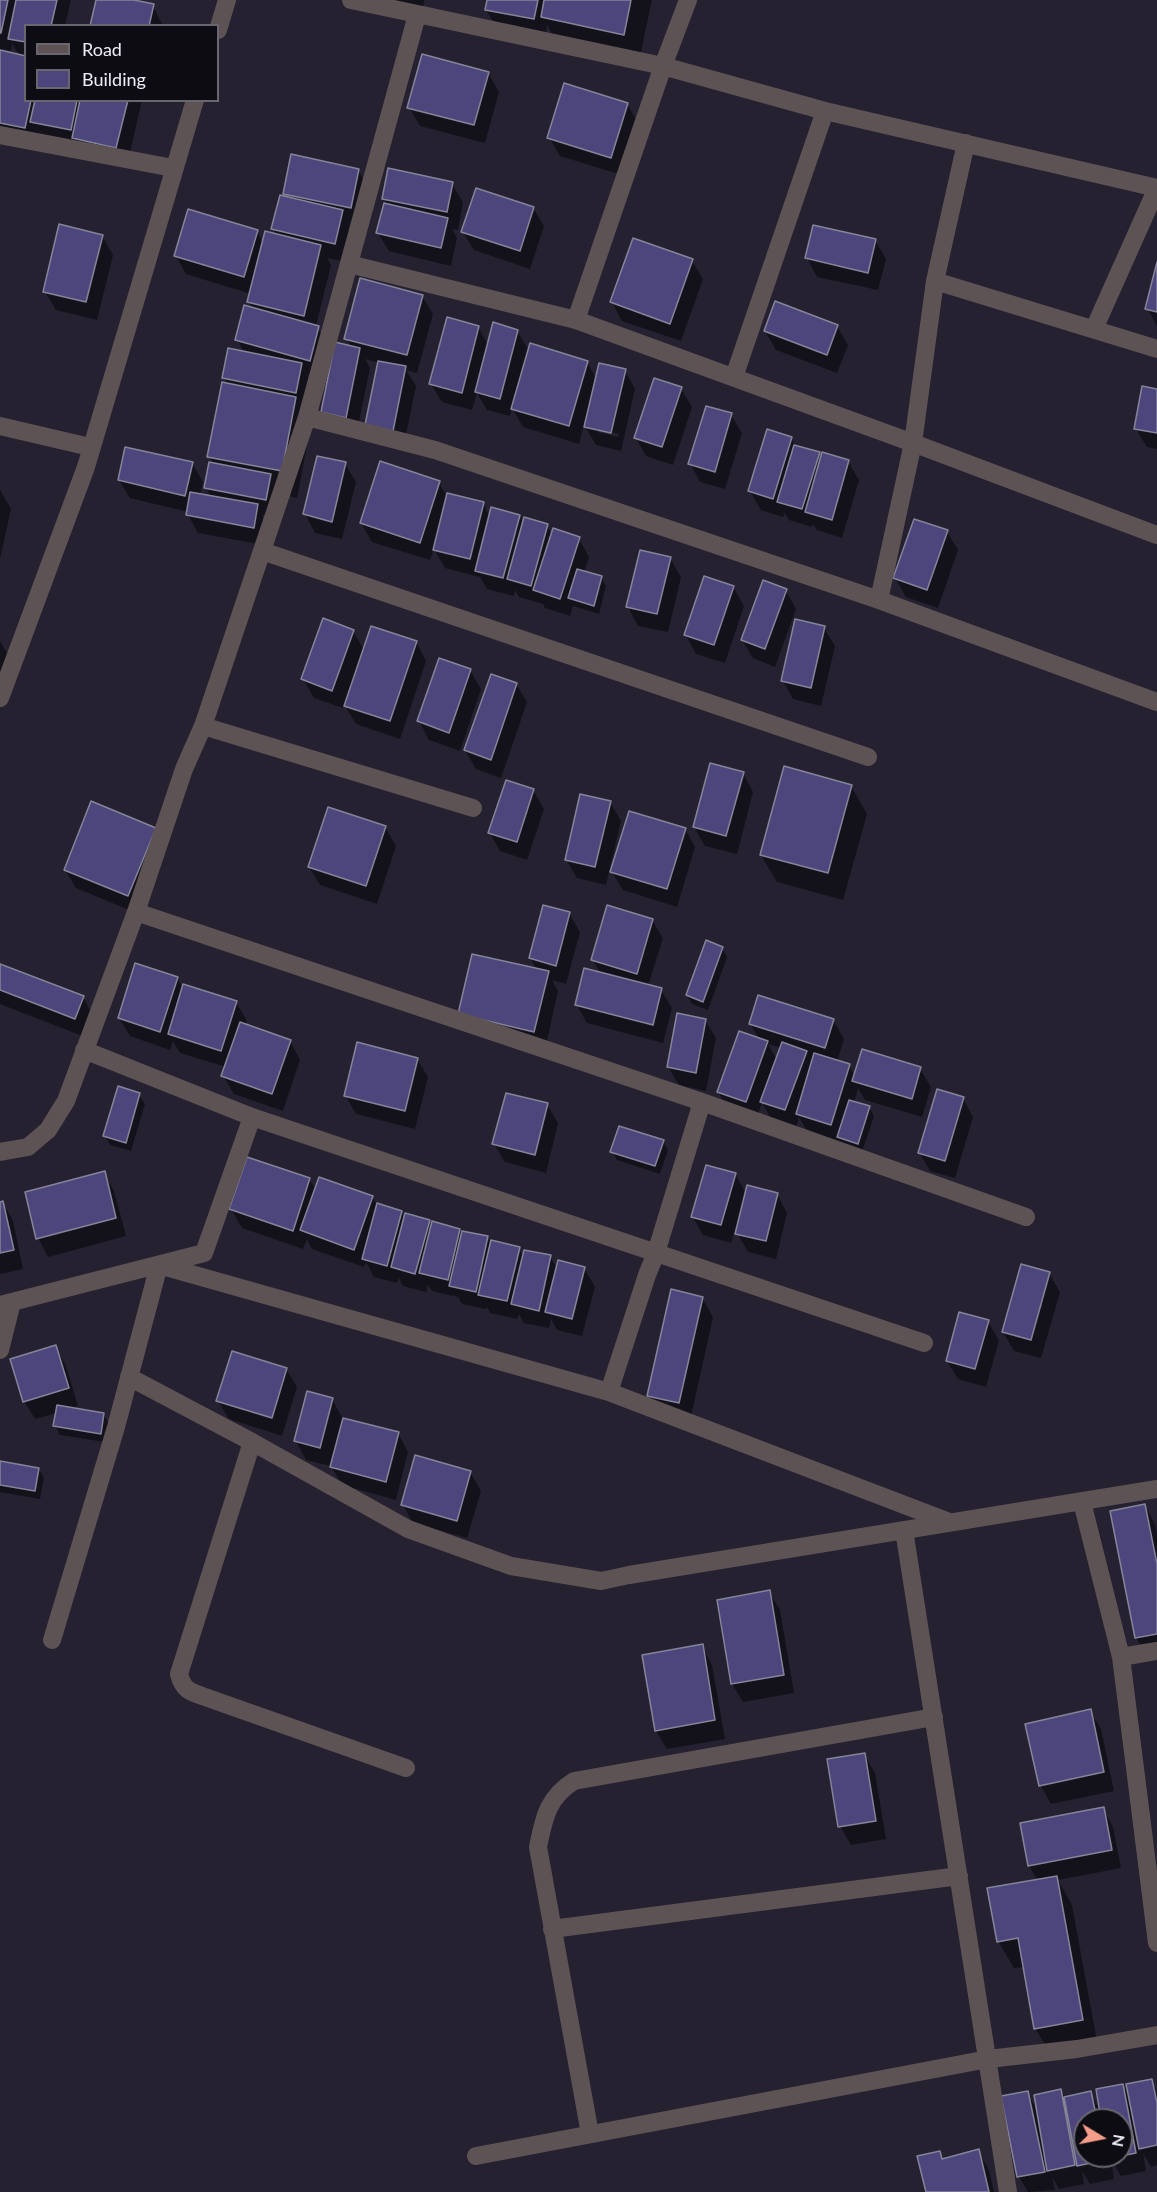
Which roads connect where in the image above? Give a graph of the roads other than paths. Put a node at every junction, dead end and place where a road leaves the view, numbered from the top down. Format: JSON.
{"nodes":[{"id":1,"x":227,"y":0,"type":"edge"},
{"id":2,"x":351,"y":0,"type":"edge"},
{"id":3,"x":688,"y":0,"type":"edge"},
{"id":4,"x":417,"y":15,"type":"junction"},
{"id":5,"x":219,"y":27,"type":"edge"},
{"id":6,"x":663,"y":66,"type":"junction"},
{"id":7,"x":194,"y":102,"type":"edge"},
{"id":8,"x":825,"y":111,"type":"junction"},
{"id":9,"x":0,"y":135,"type":"edge"},
{"id":10,"x":966,"y":143,"type":"junction"},
{"id":11,"x":173,"y":168,"type":"junction"},
{"id":12,"x":1157,"y":188,"type":"edge"},
{"id":13,"x":349,"y":264,"type":"junction"},
{"id":14,"x":935,"y":281,"type":"junction"},
{"id":15,"x":576,"y":320,"type":"junction"},
{"id":16,"x":1094,"y":328,"type":"junction"},
{"id":17,"x":1157,"y":349,"type":"edge"},
{"id":18,"x":734,"y":377,"type":"junction"},
{"id":19,"x":307,"y":417,"type":"junction"},
{"id":20,"x":0,"y":426,"type":"edge"},
{"id":21,"x":913,"y":443,"type":"junction"},
{"id":22,"x":90,"y":447,"type":"junction"},
{"id":23,"x":1157,"y":535,"type":"edge"},
{"id":24,"x":262,"y":550,"type":"junction"},
{"id":25,"x":879,"y":600,"type":"junction"},
{"id":26,"x":0,"y":698,"type":"edge"},
{"id":27,"x":1157,"y":702,"type":"edge"},
{"id":28,"x":203,"y":726,"type":"junction"},
{"id":29,"x":868,"y":757,"type":"dead end"},
{"id":30,"x":473,"y":808,"type":"dead end"},
{"id":31,"x":136,"y":912,"type":"junction"},
{"id":32,"x":84,"y":1050,"type":"junction"},
{"id":33,"x":702,"y":1102,"type":"junction"},
{"id":34,"x":252,"y":1117,"type":"junction"},
{"id":35,"x":0,"y":1152,"type":"edge"},
{"id":36,"x":1026,"y":1217,"type":"dead end"},
{"id":37,"x":656,"y":1253,"type":"junction"},
{"id":38,"x":159,"y":1265,"type":"junction"},
{"id":39,"x":6,"y":1303,"type":"edge"},
{"id":40,"x":924,"y":1343,"type":"dead end"},
{"id":41,"x":0,"y":1350,"type":"edge"},
{"id":42,"x":129,"y":1377,"type":"junction"},
{"id":43,"x":609,"y":1392,"type":"junction"},
{"id":44,"x":252,"y":1442,"type":"junction"},
{"id":45,"x":1157,"y":1489,"type":"edge"},
{"id":46,"x":1082,"y":1502,"type":"junction"},
{"id":47,"x":951,"y":1522,"type":"junction"},
{"id":48,"x":904,"y":1530,"type":"junction"},
{"id":49,"x":52,"y":1640,"type":"dead end"},
{"id":50,"x":1157,"y":1651,"type":"edge"},
{"id":51,"x":1121,"y":1657,"type":"junction"},
{"id":52,"x":934,"y":1718,"type":"junction"},
{"id":53,"x":406,"y":1768,"type":"dead end"},
{"id":54,"x":1151,"y":1857,"type":"edge"},
{"id":55,"x":959,"y":1876,"type":"junction"},
{"id":56,"x":552,"y":1929,"type":"junction"},
{"id":57,"x":1157,"y":1943,"type":"edge"},
{"id":58,"x":1157,"y":2035,"type":"edge"},
{"id":59,"x":988,"y":2059,"type":"junction"},
{"id":60,"x":590,"y":2134,"type":"junction"},
{"id":61,"x":476,"y":2156,"type":"dead end"},
{"id":62,"x":1008,"y":2192,"type":"edge"}],
"edges":[{"from":1,"to":5,"type":"street"},
{"from":2,"to":4,"type":"street"},
{"from":3,"to":6,"type":"street"},
{"from":4,"to":6,"type":"street"},
{"from":4,"to":13,"type":"street"},
{"from":6,"to":8,"type":"street"},
{"from":6,"to":15,"type":"street"},
{"from":7,"to":11,"type":"street"},
{"from":8,"to":10,"type":"street"},
{"from":8,"to":18,"type":"street"},
{"from":9,"to":11,"type":"street"},
{"from":10,"to":12,"type":"street"},
{"from":10,"to":14,"type":"street"},
{"from":11,"to":22,"type":"street"},
{"from":12,"to":16,"type":"street"},
{"from":13,"to":15,"type":"street"},
{"from":13,"to":19,"type":"street"},
{"from":14,"to":16,"type":"street"},
{"from":14,"to":21,"type":"street"},
{"from":15,"to":18,"type":"street"},
{"from":16,"to":17,"type":"street"},
{"from":18,"to":21,"type":"street"},
{"from":19,"to":24,"type":"street"},
{"from":19,"to":25,"type":"street"},
{"from":20,"to":22,"type":"street"},
{"from":21,"to":23,"type":"street"},
{"from":21,"to":25,"type":"street"},
{"from":22,"to":26,"type":"street"},
{"from":24,"to":28,"type":"street"},
{"from":24,"to":29,"type":"street"},
{"from":25,"to":27,"type":"street"},
{"from":28,"to":30,"type":"street"},
{"from":28,"to":31,"type":"street"},
{"from":31,"to":32,"type":"street"},
{"from":31,"to":33,"type":"street"},
{"from":32,"to":34,"type":"street"},
{"from":32,"to":35,"type":"street"},
{"from":33,"to":36,"type":"street"},
{"from":33,"to":37,"type":"street"},
{"from":34,"to":37,"type":"street"},
{"from":34,"to":38,"type":"street"},
{"from":37,"to":40,"type":"street"},
{"from":37,"to":43,"type":"street"},
{"from":38,"to":39,"type":"street"},
{"from":38,"to":42,"type":"street"},
{"from":38,"to":43,"type":"street"},
{"from":39,"to":41,"type":"street"},
{"from":42,"to":44,"type":"street"},
{"from":42,"to":49,"type":"street"},
{"from":43,"to":47,"type":"street"},
{"from":44,"to":48,"type":"street"},
{"from":44,"to":53,"type":"street"},
{"from":45,"to":46,"type":"street"},
{"from":46,"to":47,"type":"street"},
{"from":46,"to":51,"type":"street"},
{"from":47,"to":48,"type":"street"},
{"from":48,"to":52,"type":"street"},
{"from":50,"to":51,"type":"street"},
{"from":51,"to":54,"type":"street"},
{"from":52,"to":55,"type":"street"},
{"from":52,"to":56,"type":"street"},
{"from":54,"to":57,"type":"street"},
{"from":55,"to":56,"type":"street"},
{"from":55,"to":59,"type":"street"},
{"from":56,"to":60,"type":"street"},
{"from":58,"to":59,"type":"street"},
{"from":59,"to":60,"type":"street"},
{"from":59,"to":62,"type":"street"},
{"from":60,"to":61,"type":"street"}]}
